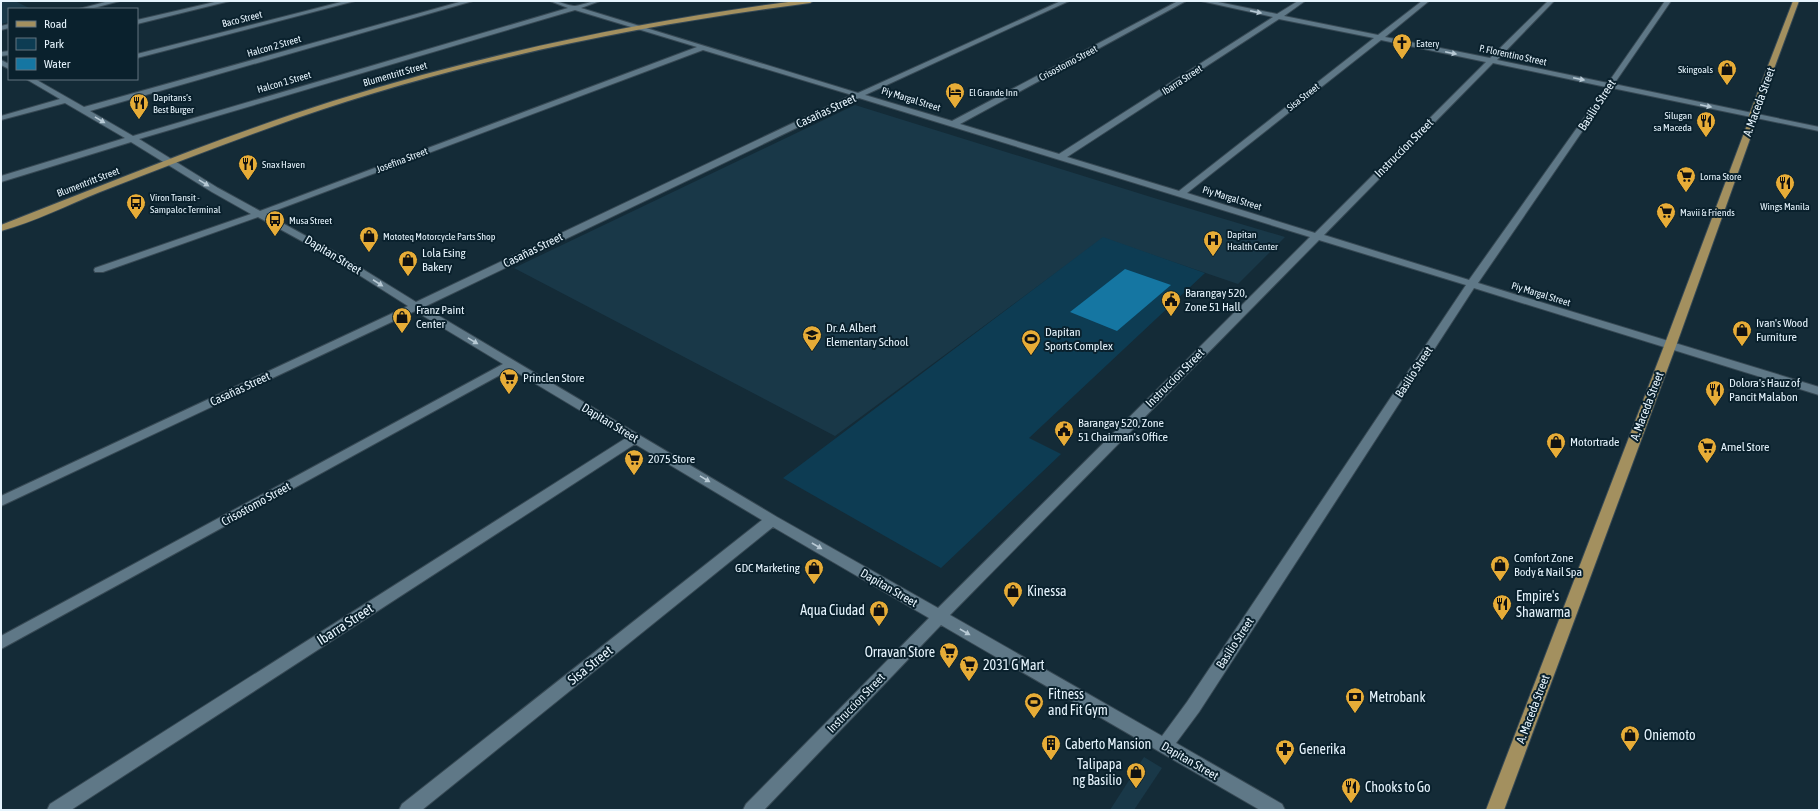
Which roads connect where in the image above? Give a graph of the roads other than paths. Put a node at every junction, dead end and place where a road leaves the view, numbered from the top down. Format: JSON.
{"nodes":[{"id":1,"x":117,"y":1,"type":"edge"},
{"id":2,"x":227,"y":1,"type":"edge"},
{"id":3,"x":352,"y":1,"type":"edge"},
{"id":4,"x":470,"y":1,"type":"edge"},
{"id":5,"x":553,"y":1,"type":"edge"},
{"id":6,"x":597,"y":1,"type":"edge"},
{"id":7,"x":810,"y":1,"type":"edge"},
{"id":8,"x":1066,"y":1,"type":"edge"},
{"id":9,"x":1183,"y":1,"type":"edge"},
{"id":10,"x":1204,"y":1,"type":"edge"},
{"id":11,"x":1302,"y":1,"type":"edge"},
{"id":12,"x":1426,"y":1,"type":"edge"},
{"id":13,"x":1551,"y":1,"type":"edge"},
{"id":14,"x":1668,"y":1,"type":"edge"},
{"id":15,"x":1796,"y":1,"type":"edge"},
{"id":16,"x":574,"y":7,"type":"junction"},
{"id":17,"x":86,"y":8,"type":"edge"},
{"id":18,"x":1279,"y":17,"type":"junction"},
{"id":19,"x":138,"y":22,"type":"edge"},
{"id":20,"x":638,"y":27,"type":"junction"},
{"id":21,"x":1380,"y":38,"type":"junction"},
{"id":22,"x":704,"y":47,"type":"junction"},
{"id":23,"x":138,"y":56,"type":"edge"},
{"id":24,"x":1492,"y":61,"type":"junction"},
{"id":25,"x":32,"y":80,"type":"edge"},
{"id":26,"x":1609,"y":86,"type":"junction"},
{"id":27,"x":859,"y":95,"type":"junction"},
{"id":28,"x":66,"y":100,"type":"junction"},
{"id":29,"x":83,"y":110,"type":"junction"},
{"id":30,"x":1753,"y":115,"type":"junction"},
{"id":31,"x":1,"y":118,"type":"edge"},
{"id":32,"x":953,"y":124,"type":"junction"},
{"id":33,"x":1819,"y":129,"type":"edge"},
{"id":34,"x":131,"y":138,"type":"junction"},
{"id":35,"x":1061,"y":157,"type":"junction"},
{"id":36,"x":172,"y":162,"type":"junction"},
{"id":37,"x":1,"y":179,"type":"edge"},
{"id":38,"x":1181,"y":194,"type":"junction"},
{"id":39,"x":259,"y":214,"type":"junction"},
{"id":40,"x":1,"y":228,"type":"edge"},
{"id":41,"x":1317,"y":236,"type":"junction"},
{"id":42,"x":99,"y":270,"type":"dead end"},
{"id":43,"x":1472,"y":284,"type":"junction"},
{"id":44,"x":415,"y":307,"type":"junction"},
{"id":45,"x":1670,"y":346,"type":"junction"},
{"id":46,"x":512,"y":364,"type":"junction"},
{"id":47,"x":1819,"y":391,"type":"edge"},
{"id":48,"x":635,"y":438,"type":"junction"},
{"id":49,"x":1,"y":501,"type":"edge"},
{"id":50,"x":772,"y":520,"type":"junction"},
{"id":51,"x":939,"y":617,"type":"junction"},
{"id":52,"x":1,"y":643,"type":"edge"},
{"id":53,"x":1164,"y":746,"type":"junction"},
{"id":54,"x":56,"y":810,"type":"edge"},
{"id":55,"x":408,"y":810,"type":"edge"},
{"id":56,"x":752,"y":810,"type":"edge"},
{"id":57,"x":1276,"y":810,"type":"edge"},
{"id":58,"x":1495,"y":810,"type":"edge"}],
"edges":[{"from":1,"to":17,"type":"street"},
{"from":2,"to":19,"type":"street"},
{"from":3,"to":23,"type":"street","name":"Baco Street"},
{"from":4,"to":29,"type":"street","name":"Halcon 2 Street"},
{"from":5,"to":16,"type":"street","name":"Piy Margal Street"},
{"from":6,"to":16,"type":"street","name":"Halcon 1 Street"},
{"from":7,"to":20,"type":"main road","name":"Blumentritt Street"},
{"from":8,"to":27,"type":"street","name":"Casañas Street"},
{"from":9,"to":32,"type":"street","name":"Crisostomo Street"},
{"from":10,"to":18,"type":"street","name":"P. Florentino Street","one_way":true},
{"from":11,"to":18,"type":"street","name":"Ibarra Street"},
{"from":12,"to":21,"type":"street","name":"Sisa Street"},
{"from":13,"to":24,"type":"street","name":"Instruccion Street"},
{"from":14,"to":26,"type":"street","name":"Basilio Street"},
{"from":15,"to":30,"type":"main road","name":"A. Maceda Street"},
{"from":16,"to":20,"type":"street","name":"Piy Margal Street"},
{"from":16,"to":34,"type":"street","name":"Halcon 1 Street"},
{"from":18,"to":21,"type":"street","name":"P. Florentino Street"},
{"from":18,"to":35,"type":"street","name":"Ibarra Street"},
{"from":20,"to":22,"type":"street","name":"Piy Margal Street"},
{"from":20,"to":36,"type":"main road","name":"Blumentritt Street"},
{"from":21,"to":24,"type":"street","name":"P. Florentino Street","one_way":true},
{"from":21,"to":38,"type":"street","name":"Sisa Street"},
{"from":22,"to":27,"type":"street","name":"Piy Margal Street"},
{"from":22,"to":39,"type":"street","name":"Josefina Street"},
{"from":24,"to":26,"type":"street","name":"P. Florentino Street","one_way":true},
{"from":24,"to":41,"type":"street","name":"Instruccion Street"},
{"from":25,"to":28,"type":"street","name":"Dapitan Street"},
{"from":26,"to":30,"type":"street","name":"P. Florentino Street","one_way":true},
{"from":26,"to":43,"type":"street","name":"Basilio Street"},
{"from":27,"to":32,"type":"street","name":"Piy Margal Street"},
{"from":27,"to":44,"type":"street","name":"Casañas Street"},
{"from":28,"to":29,"type":"street","name":"Dapitan Street"},
{"from":28,"to":31,"type":"street"},
{"from":29,"to":34,"type":"street","name":"Dapitan Street","one_way":true},
{"from":30,"to":33,"type":"street","name":"P. Florentino Street"},
{"from":30,"to":45,"type":"main road","name":"A. Maceda Street"},
{"from":32,"to":35,"type":"street","name":"Piy Margal Street"},
{"from":34,"to":36,"type":"street","name":"Dapitan Street"},
{"from":34,"to":37,"type":"street","name":"Halcon 1 Street"},
{"from":35,"to":38,"type":"street","name":"Piy Margal Street"},
{"from":36,"to":39,"type":"street","name":"Dapitan Street","one_way":true},
{"from":36,"to":40,"type":"main road","name":"Blumentritt Street"},
{"from":38,"to":41,"type":"street","name":"Piy Margal Street"},
{"from":39,"to":42,"type":"street","name":"Josefina Street"},
{"from":39,"to":44,"type":"street","name":"Dapitan Street","one_way":true},
{"from":41,"to":43,"type":"street","name":"Piy Margal Street"},
{"from":41,"to":51,"type":"street","name":"Instruccion Street"},
{"from":43,"to":45,"type":"street","name":"Piy Margal Street"},
{"from":43,"to":53,"type":"street","name":"Basilio Street"},
{"from":44,"to":46,"type":"street","name":"Dapitan Street","one_way":true},
{"from":44,"to":49,"type":"street","name":"Casañas Street"},
{"from":45,"to":47,"type":"street","name":"Piy Margal Street"},
{"from":45,"to":58,"type":"main road","name":"A. Maceda Street"},
{"from":46,"to":48,"type":"street","name":"Dapitan Street"},
{"from":46,"to":52,"type":"street","name":"Crisostomo Street"},
{"from":48,"to":50,"type":"street","name":"Dapitan Street","one_way":true},
{"from":48,"to":54,"type":"street","name":"Ibarra Street"},
{"from":50,"to":51,"type":"street","name":"Dapitan Street","one_way":true},
{"from":50,"to":55,"type":"street","name":"Sisa Street"},
{"from":51,"to":53,"type":"street","name":"Dapitan Street","one_way":true},
{"from":51,"to":56,"type":"street","name":"Instruccion Street"},
{"from":53,"to":57,"type":"street","name":"Dapitan Street"}]}
